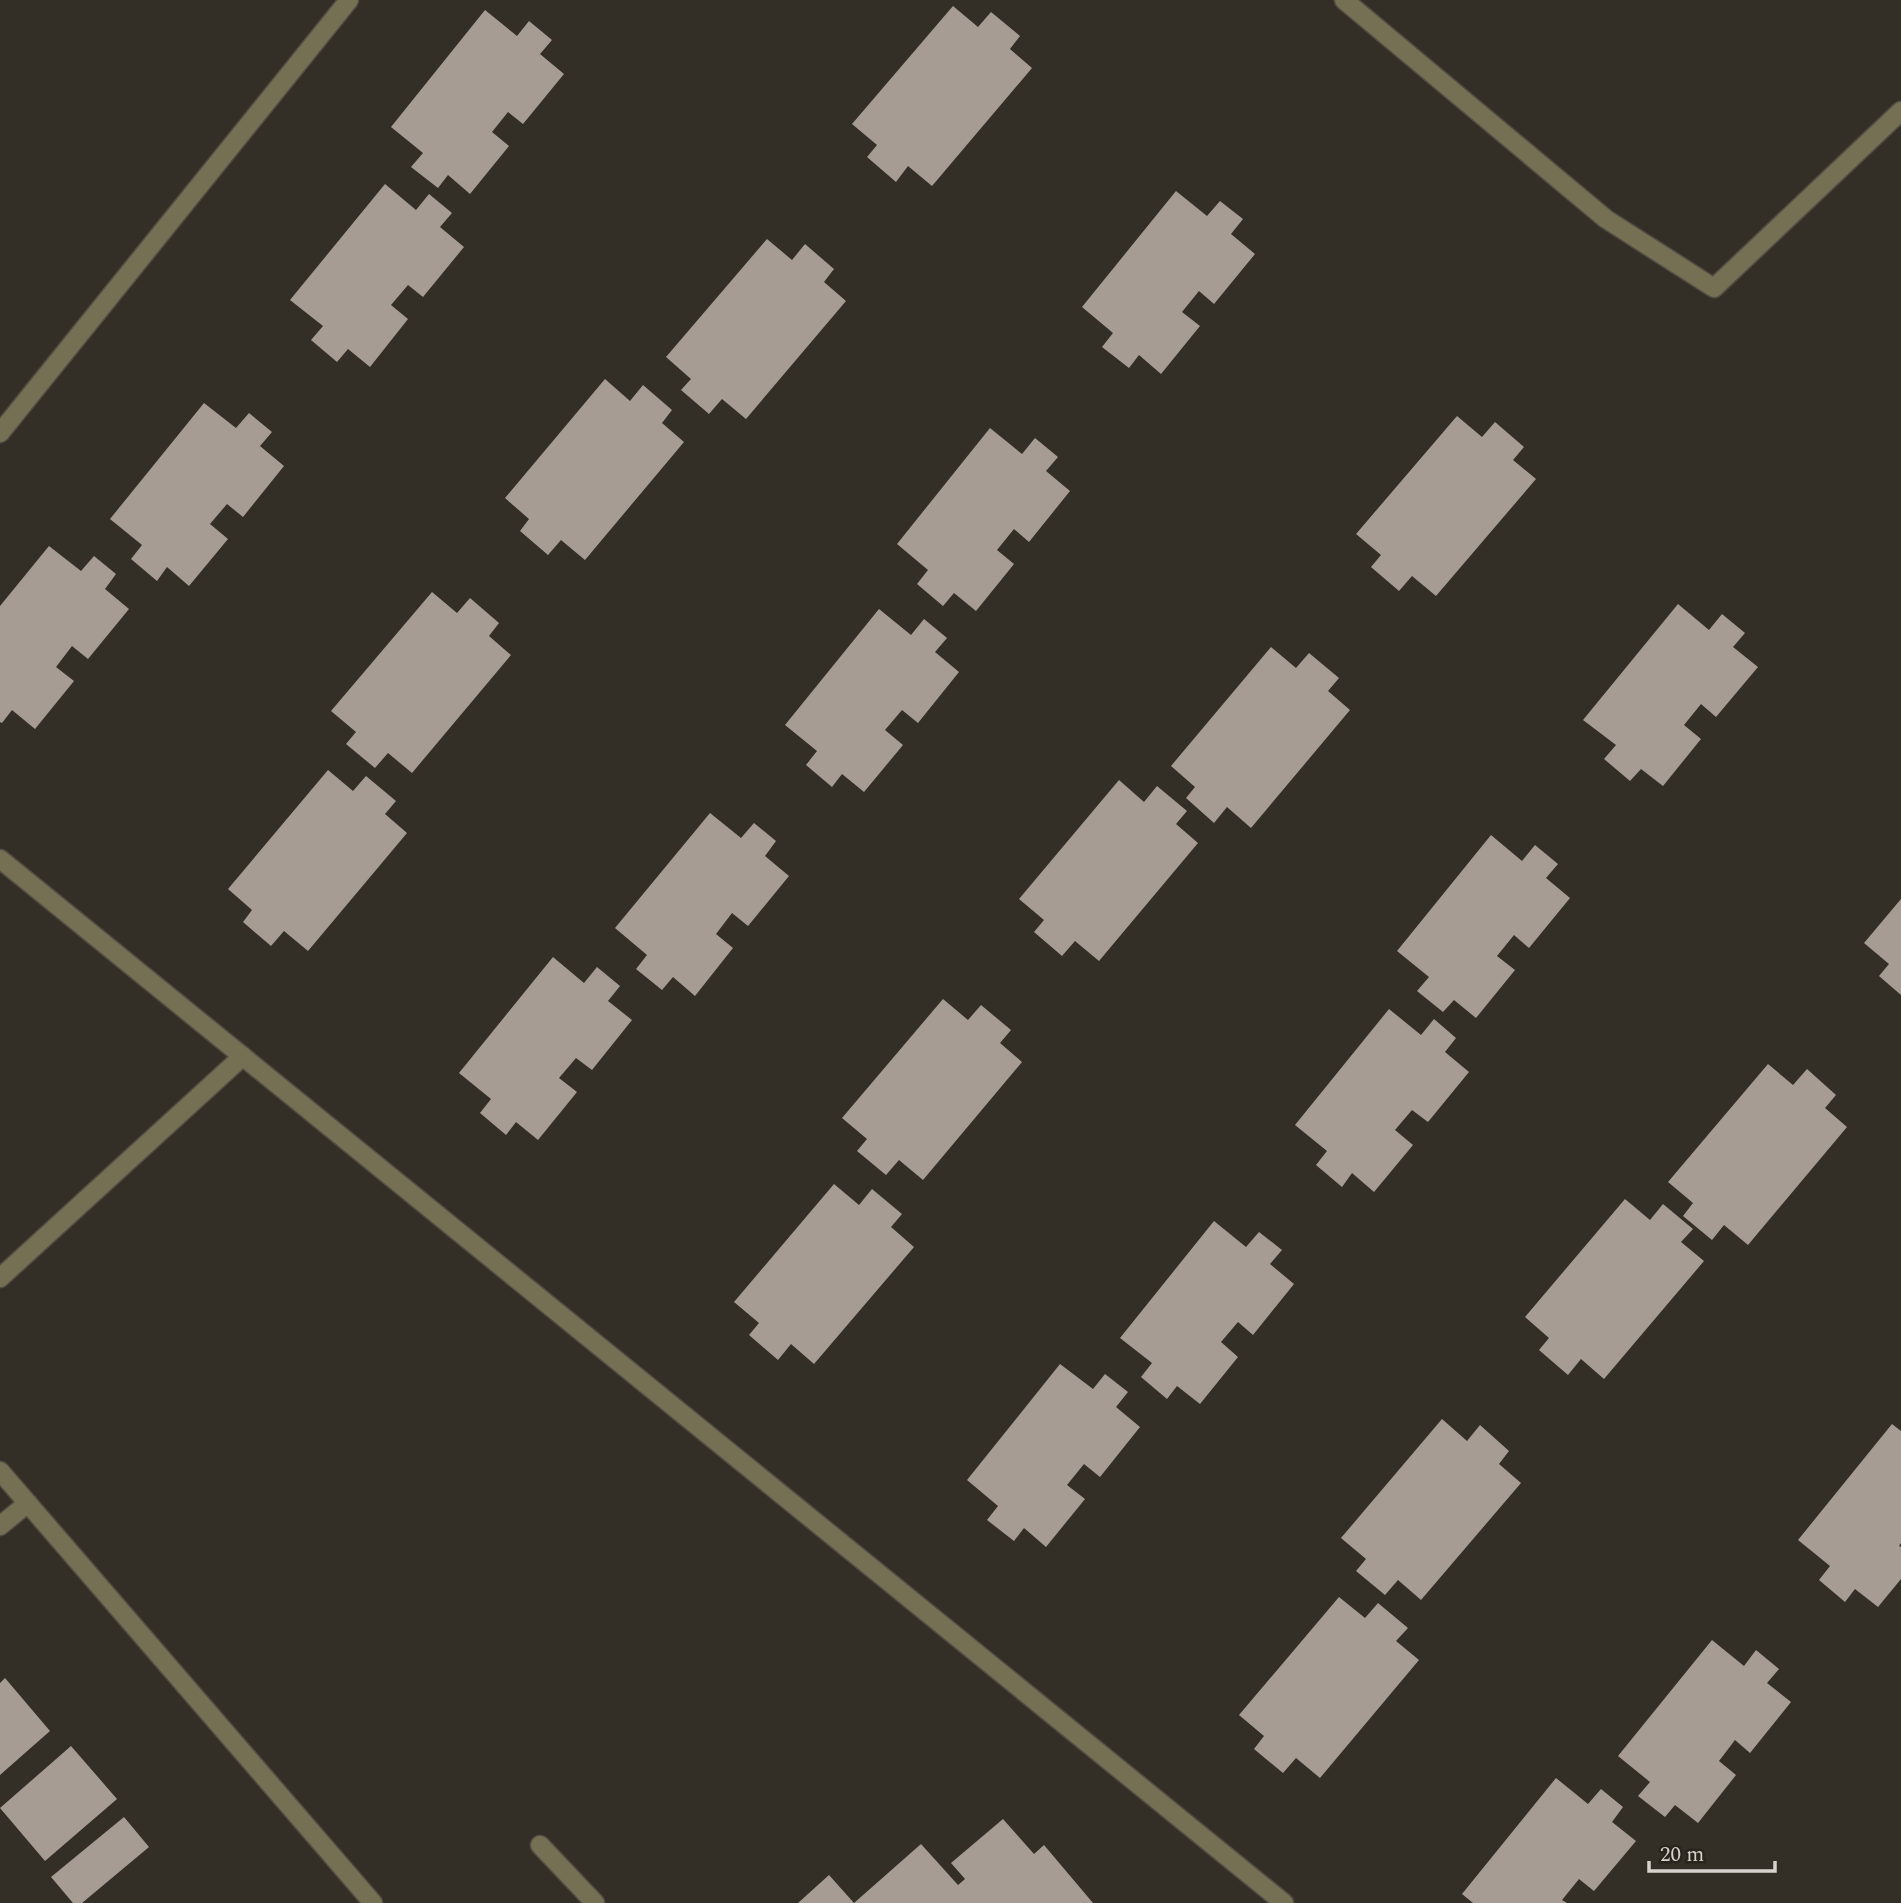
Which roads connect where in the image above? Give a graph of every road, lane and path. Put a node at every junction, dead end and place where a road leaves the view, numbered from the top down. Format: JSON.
{"nodes":[{"id":1,"x":349,"y":0,"type":"edge"},
{"id":2,"x":1344,"y":0,"type":"edge"},
{"id":3,"x":1901,"y":111,"type":"edge"},
{"id":4,"x":0,"y":433,"type":"edge"},
{"id":5,"x":0,"y":859,"type":"edge"},
{"id":6,"x":243,"y":1056,"type":"junction"},
{"id":7,"x":0,"y":1278,"type":"edge"},
{"id":8,"x":0,"y":1471,"type":"edge"},
{"id":9,"x":28,"y":1503,"type":"junction"},
{"id":10,"x":0,"y":1526,"type":"edge"},
{"id":11,"x":540,"y":1844,"type":"dead end"},
{"id":12,"x":373,"y":1903,"type":"edge"},
{"id":13,"x":595,"y":1903,"type":"edge"},
{"id":14,"x":1284,"y":1903,"type":"edge"}],
"edges":[{"from":1,"to":4,"type":"street"},
{"from":2,"to":3,"type":"street"},
{"from":5,"to":6,"type":"street"},
{"from":6,"to":7,"type":"street"},
{"from":6,"to":14,"type":"street"},
{"from":8,"to":9,"type":"street"},
{"from":9,"to":10,"type":"street"},
{"from":9,"to":12,"type":"street"},
{"from":11,"to":13,"type":"street"}]}
